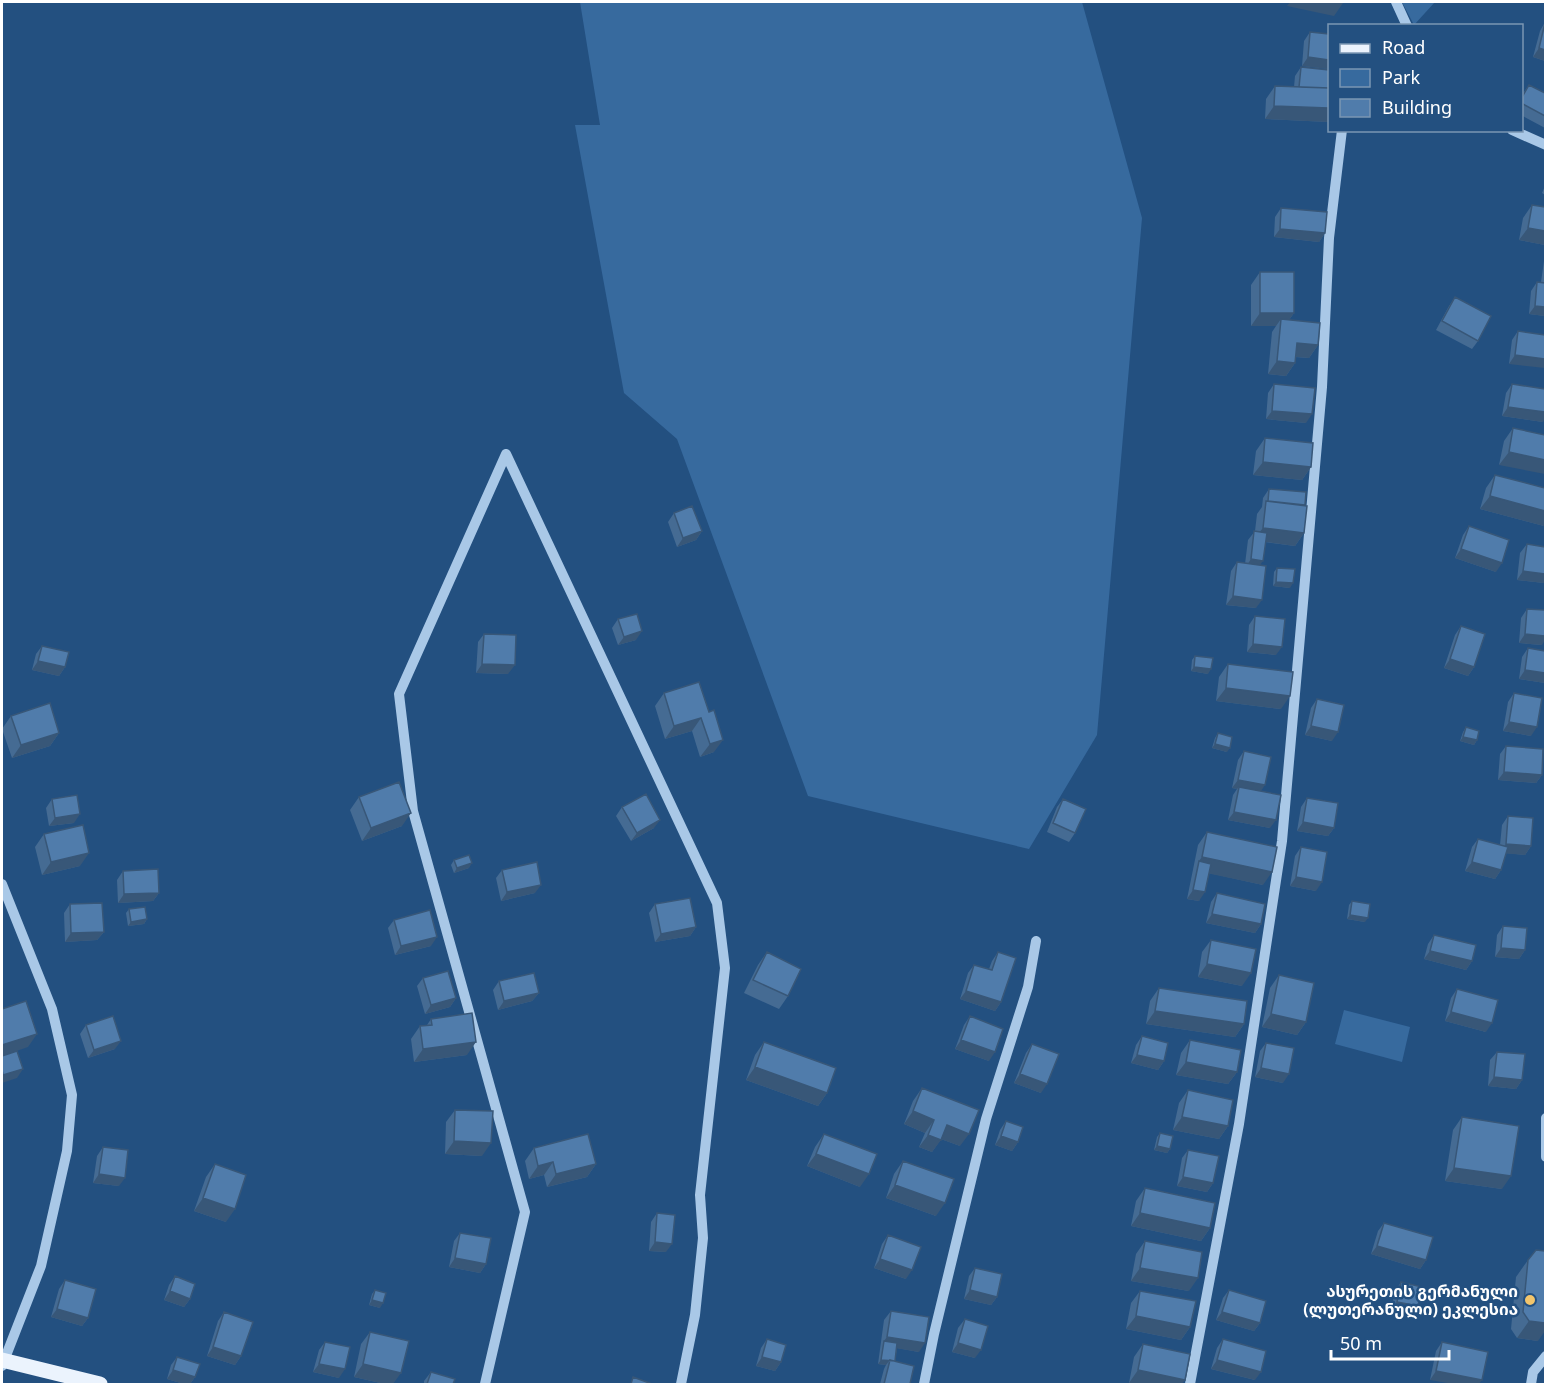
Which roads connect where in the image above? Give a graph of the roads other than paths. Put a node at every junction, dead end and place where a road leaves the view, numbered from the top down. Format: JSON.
{"nodes":[{"id":1,"x":1396,"y":2,"type":"edge"},
{"id":2,"x":1406,"y":24,"type":"edge"},
{"id":3,"x":1342,"y":132,"type":"edge"},
{"id":4,"x":1516,"y":132,"type":"edge"},
{"id":5,"x":1545,"y":145,"type":"edge"},
{"id":6,"x":2,"y":884,"type":"edge"},
{"id":7,"x":1036,"y":941,"type":"dead end"},
{"id":8,"x":1545,"y":1118,"type":"edge"},
{"id":9,"x":1545,"y":1157,"type":"edge"},
{"id":10,"x":1545,"y":1356,"type":"edge"},
{"id":11,"x":2,"y":1362,"type":"edge"},
{"id":12,"x":99,"y":1384,"type":"edge"},
{"id":13,"x":485,"y":1384,"type":"edge"},
{"id":14,"x":681,"y":1384,"type":"edge"},
{"id":15,"x":924,"y":1384,"type":"edge"},
{"id":16,"x":1190,"y":1384,"type":"edge"},
{"id":17,"x":1531,"y":1384,"type":"edge"}],
"edges":[{"from":1,"to":2,"type":"street"},
{"from":3,"to":16,"type":"street"},
{"from":4,"to":5,"type":"street"},
{"from":6,"to":11,"type":"street"},
{"from":7,"to":15,"type":"street"},
{"from":8,"to":9,"type":"street"},
{"from":10,"to":17,"type":"street"},
{"from":11,"to":12,"type":"main road"},
{"from":13,"to":14,"type":"street"}]}
